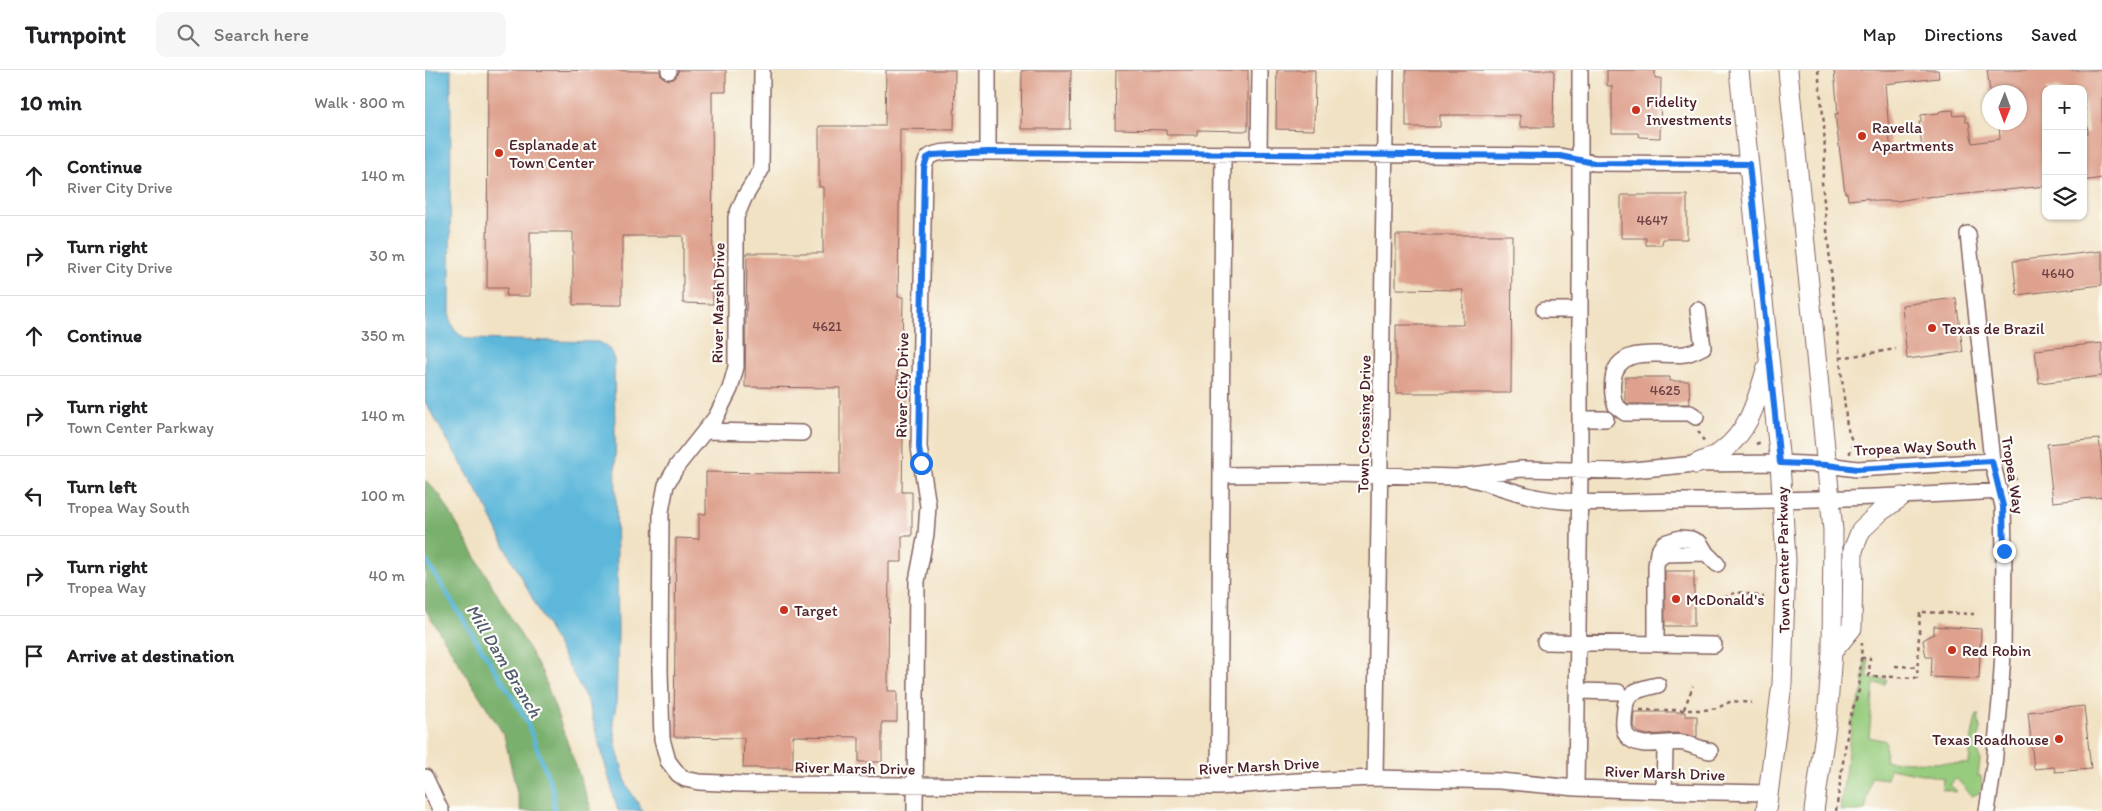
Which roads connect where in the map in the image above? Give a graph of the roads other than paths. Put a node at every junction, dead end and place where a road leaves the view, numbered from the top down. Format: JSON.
{"nodes":[{"id":1,"x":763,"y":70,"type":"edge"},
{"id":2,"x":988,"y":70,"type":"edge"},
{"id":3,"x":1260,"y":70,"type":"edge"},
{"id":4,"x":1386,"y":70,"type":"edge"},
{"id":5,"x":1580,"y":70,"type":"edge"},
{"id":6,"x":1739,"y":70,"type":"edge"},
{"id":7,"x":1788,"y":70,"type":"edge"},
{"id":8,"x":988,"y":152,"type":"junction"},
{"id":9,"x":1384,"y":153,"type":"junction"},
{"id":10,"x":1223,"y":154,"type":"junction"},
{"id":11,"x":1259,"y":154,"type":"junction"},
{"id":12,"x":1579,"y":159,"type":"junction"},
{"id":13,"x":1749,"y":164,"type":"junction"},
{"id":14,"x":1968,"y":234,"type":"dead end"},
{"id":15,"x":1544,"y":310,"type":"dead end"},
{"id":16,"x":1579,"y":310,"type":"junction"},
{"id":17,"x":1698,"y":310,"type":"dead end"},
{"id":18,"x":1769,"y":359,"type":"junction"},
{"id":19,"x":1696,"y":417,"type":"dead end"},
{"id":20,"x":1580,"y":419,"type":"junction"},
{"id":21,"x":1606,"y":419,"type":"dead end"},
{"id":22,"x":705,"y":431,"type":"junction"},
{"id":23,"x":802,"y":434,"type":"dead end"},
{"id":24,"x":1992,"y":461,"type":"junction"},
{"id":25,"x":1780,"y":463,"type":"junction"},
{"id":26,"x":1696,"y":464,"type":"junction"},
{"id":27,"x":1827,"y":465,"type":"junction"},
{"id":28,"x":1580,"y":470,"type":"junction"},
{"id":29,"x":1221,"y":475,"type":"junction"},
{"id":30,"x":1381,"y":475,"type":"junction"},
{"id":31,"x":1457,"y":477,"type":"junction"},
{"id":32,"x":1999,"y":492,"type":"junction"},
{"id":33,"x":1830,"y":497,"type":"junction"},
{"id":34,"x":1901,"y":497,"type":"junction"},
{"id":35,"x":1783,"y":501,"type":"junction"},
{"id":36,"x":1579,"y":502,"type":"junction"},
{"id":37,"x":1717,"y":564,"type":"dead end"},
{"id":38,"x":1545,"y":642,"type":"dead end"},
{"id":39,"x":1577,"y":642,"type":"junction"},
{"id":40,"x":1656,"y":644,"type":"junction"},
{"id":41,"x":1715,"y":645,"type":"dead end"},
{"id":42,"x":1832,"y":652,"type":"junction"},
{"id":43,"x":1658,"y":685,"type":"dead end"},
{"id":44,"x":1577,"y":691,"type":"junction"},
{"id":45,"x":1617,"y":692,"type":"dead end"},
{"id":46,"x":1665,"y":750,"type":"dead end"},
{"id":47,"x":1710,"y":751,"type":"dead end"},
{"id":48,"x":425,"y":777,"type":"edge"},
{"id":49,"x":1375,"y":778,"type":"junction"},
{"id":50,"x":915,"y":786,"type":"junction"},
{"id":51,"x":1219,"y":787,"type":"junction"},
{"id":52,"x":1576,"y":788,"type":"junction"},
{"id":53,"x":1664,"y":791,"type":"junction"},
{"id":54,"x":1767,"y":802,"type":"edge"},
{"id":55,"x":441,"y":811,"type":"edge"},
{"id":56,"x":915,"y":811,"type":"edge"},
{"id":57,"x":1814,"y":811,"type":"edge"},
{"id":58,"x":1987,"y":811,"type":"edge"}],
"edges":[{"from":1,"to":22,"type":"street","name":"River Marsh Drive"},
{"from":2,"to":8,"type":"street"},
{"from":3,"to":11,"type":"street"},
{"from":4,"to":9,"type":"street","name":"Town Crossing Drive"},
{"from":5,"to":12,"type":"street"},
{"from":6,"to":13,"type":"main road","name":"Town Center Parkway"},
{"from":7,"to":27,"type":"main road"},
{"from":8,"to":10,"type":"street"},
{"from":8,"to":50,"type":"street","name":"River City Drive"},
{"from":9,"to":11,"type":"street"},
{"from":9,"to":12,"type":"street"},
{"from":9,"to":30,"type":"street","name":"Town Crossing Drive"},
{"from":10,"to":11,"type":"street"},
{"from":10,"to":29,"type":"street"},
{"from":12,"to":13,"type":"street"},
{"from":12,"to":16,"type":"street"},
{"from":13,"to":18,"type":"main road","name":"Town Center Parkway"},
{"from":14,"to":24,"type":"street","name":"Tropea Way"},
{"from":15,"to":16,"type":"street"},
{"from":16,"to":20,"type":"street"},
{"from":17,"to":19,"type":"street"},
{"from":18,"to":25,"type":"main road","name":"Town Center Parkway"},
{"from":18,"to":26,"type":"main road"},
{"from":20,"to":21,"type":"street"},
{"from":20,"to":28,"type":"street"},
{"from":22,"to":23,"type":"street"},
{"from":22,"to":50,"type":"street","name":"River Marsh Drive"},
{"from":24,"to":27,"type":"street","name":"Tropea Way South"},
{"from":24,"to":32,"type":"street","name":"Tropea Way"},
{"from":25,"to":26,"type":"street","name":"Tropea Way South"},
{"from":25,"to":27,"type":"street","name":"Tropea Way South"},
{"from":25,"to":35,"type":"main road","name":"Town Center Parkway"},
{"from":26,"to":28,"type":"street","name":"Tropea Way South"},
{"from":27,"to":33,"type":"main road"},
{"from":28,"to":31,"type":"street","name":"Tropea Way South"},
{"from":28,"to":36,"type":"street"},
{"from":29,"to":30,"type":"street"},
{"from":29,"to":51,"type":"street"},
{"from":30,"to":31,"type":"street"},
{"from":30,"to":49,"type":"street","name":"Town Crossing Drive"},
{"from":31,"to":36,"type":"street"},
{"from":32,"to":34,"type":"street"},
{"from":32,"to":58,"type":"street","name":"Tropea Way"},
{"from":33,"to":34,"type":"street"},
{"from":33,"to":35,"type":"street"},
{"from":33,"to":42,"type":"main road"},
{"from":34,"to":42,"type":"main road"},
{"from":35,"to":36,"type":"street"},
{"from":35,"to":54,"type":"main road","name":"Town Center Parkway"},
{"from":36,"to":39,"type":"street"},
{"from":37,"to":40,"type":"street"},
{"from":38,"to":39,"type":"street"},
{"from":39,"to":40,"type":"street"},
{"from":39,"to":44,"type":"street"},
{"from":40,"to":41,"type":"street"},
{"from":42,"to":57,"type":"main road"},
{"from":43,"to":47,"type":"street"},
{"from":44,"to":45,"type":"street"},
{"from":44,"to":52,"type":"street"},
{"from":46,"to":53,"type":"street"},
{"from":48,"to":55,"type":"street"},
{"from":49,"to":51,"type":"street","name":"River Marsh Drive"},
{"from":49,"to":52,"type":"street","name":"River Marsh Drive"},
{"from":50,"to":51,"type":"street","name":"River Marsh Drive"},
{"from":50,"to":56,"type":"street"},
{"from":52,"to":53,"type":"street","name":"River Marsh Drive"},
{"from":53,"to":54,"type":"street","name":"River Marsh Drive"}]}
